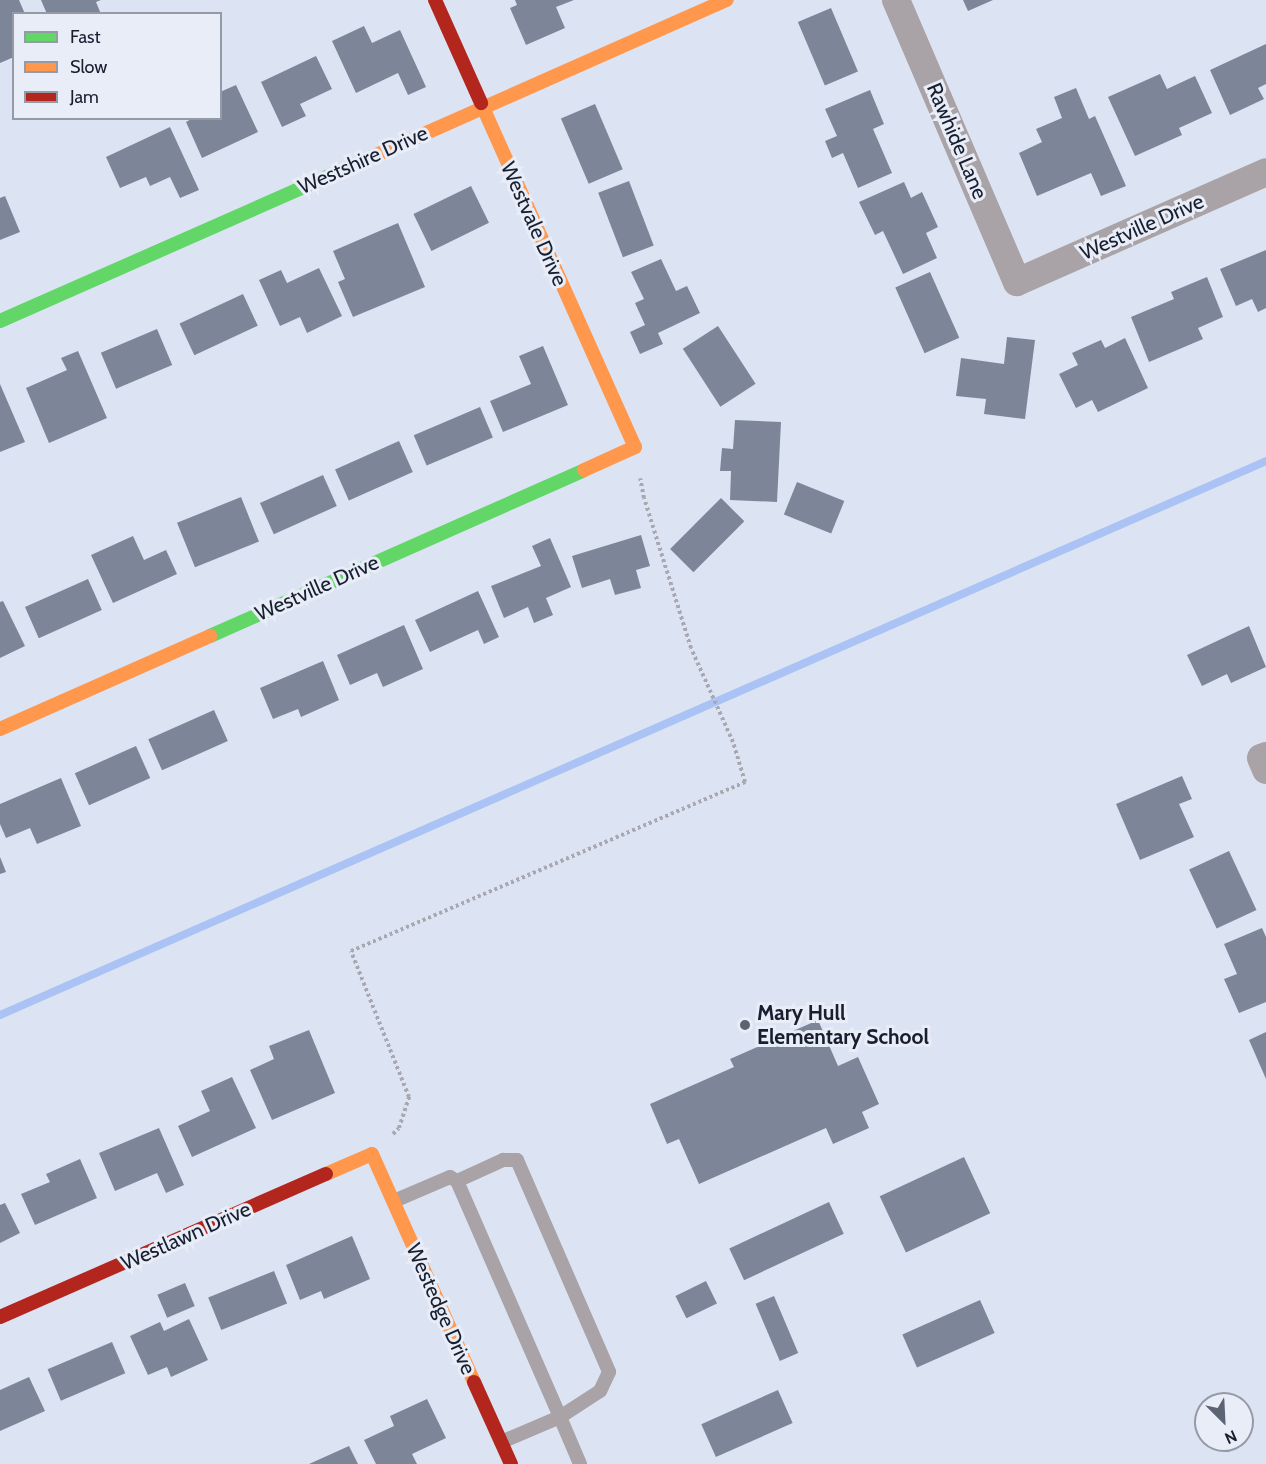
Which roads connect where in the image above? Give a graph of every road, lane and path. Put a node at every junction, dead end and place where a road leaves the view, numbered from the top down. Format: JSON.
{"nodes":[{"id":1,"x":435,"y":0,"type":"edge"},
{"id":2,"x":727,"y":0,"type":"edge"},
{"id":3,"x":896,"y":0,"type":"edge"},
{"id":4,"x":482,"y":107,"type":"junction"},
{"id":5,"x":1266,"y":172,"type":"edge"},
{"id":6,"x":1017,"y":282,"type":"joint"},
{"id":7,"x":0,"y":321,"type":"edge"},
{"id":8,"x":635,"y":447,"type":"junction"},
{"id":9,"x":0,"y":729,"type":"edge"},
{"id":10,"x":372,"y":1154,"type":"junction"},
{"id":11,"x":457,"y":1181,"type":"junction"},
{"id":12,"x":393,"y":1201,"type":"junction"},
{"id":13,"x":0,"y":1317,"type":"edge"},
{"id":14,"x":560,"y":1417,"type":"junction"},
{"id":15,"x":501,"y":1442,"type":"junction"},
{"id":16,"x":511,"y":1464,"type":"edge"},
{"id":17,"x":580,"y":1464,"type":"edge"}],
"edges":[{"from":1,"to":4,"type":"street","name":"Westvale Drive"},
{"from":2,"to":4,"type":"street","name":"Westshire Drive"},
{"from":3,"to":6,"type":"street","name":"Rawhide Lane"},
{"from":4,"to":7,"type":"street","name":"Westshire Drive"},
{"from":4,"to":8,"type":"street","name":"Westvale Drive"},
{"from":5,"to":6,"type":"street","name":"Westville Drive"},
{"from":8,"to":9,"type":"street","name":"Westville Drive"},
{"from":8,"to":10,"type":"path"},
{"from":10,"to":12,"type":"street","name":"Westedge Drive"},
{"from":10,"to":13,"type":"street","name":"Westlawn Drive"},
{"from":11,"to":12,"type":"lane"},
{"from":11,"to":14,"type":"lane"},
{"from":11,"to":14,"type":"lane"},
{"from":12,"to":15,"type":"street","name":"Westedge Drive"},
{"from":14,"to":15,"type":"lane"},
{"from":14,"to":17,"type":"lane"},
{"from":15,"to":16,"type":"street","name":"Westedge Drive"}]}
